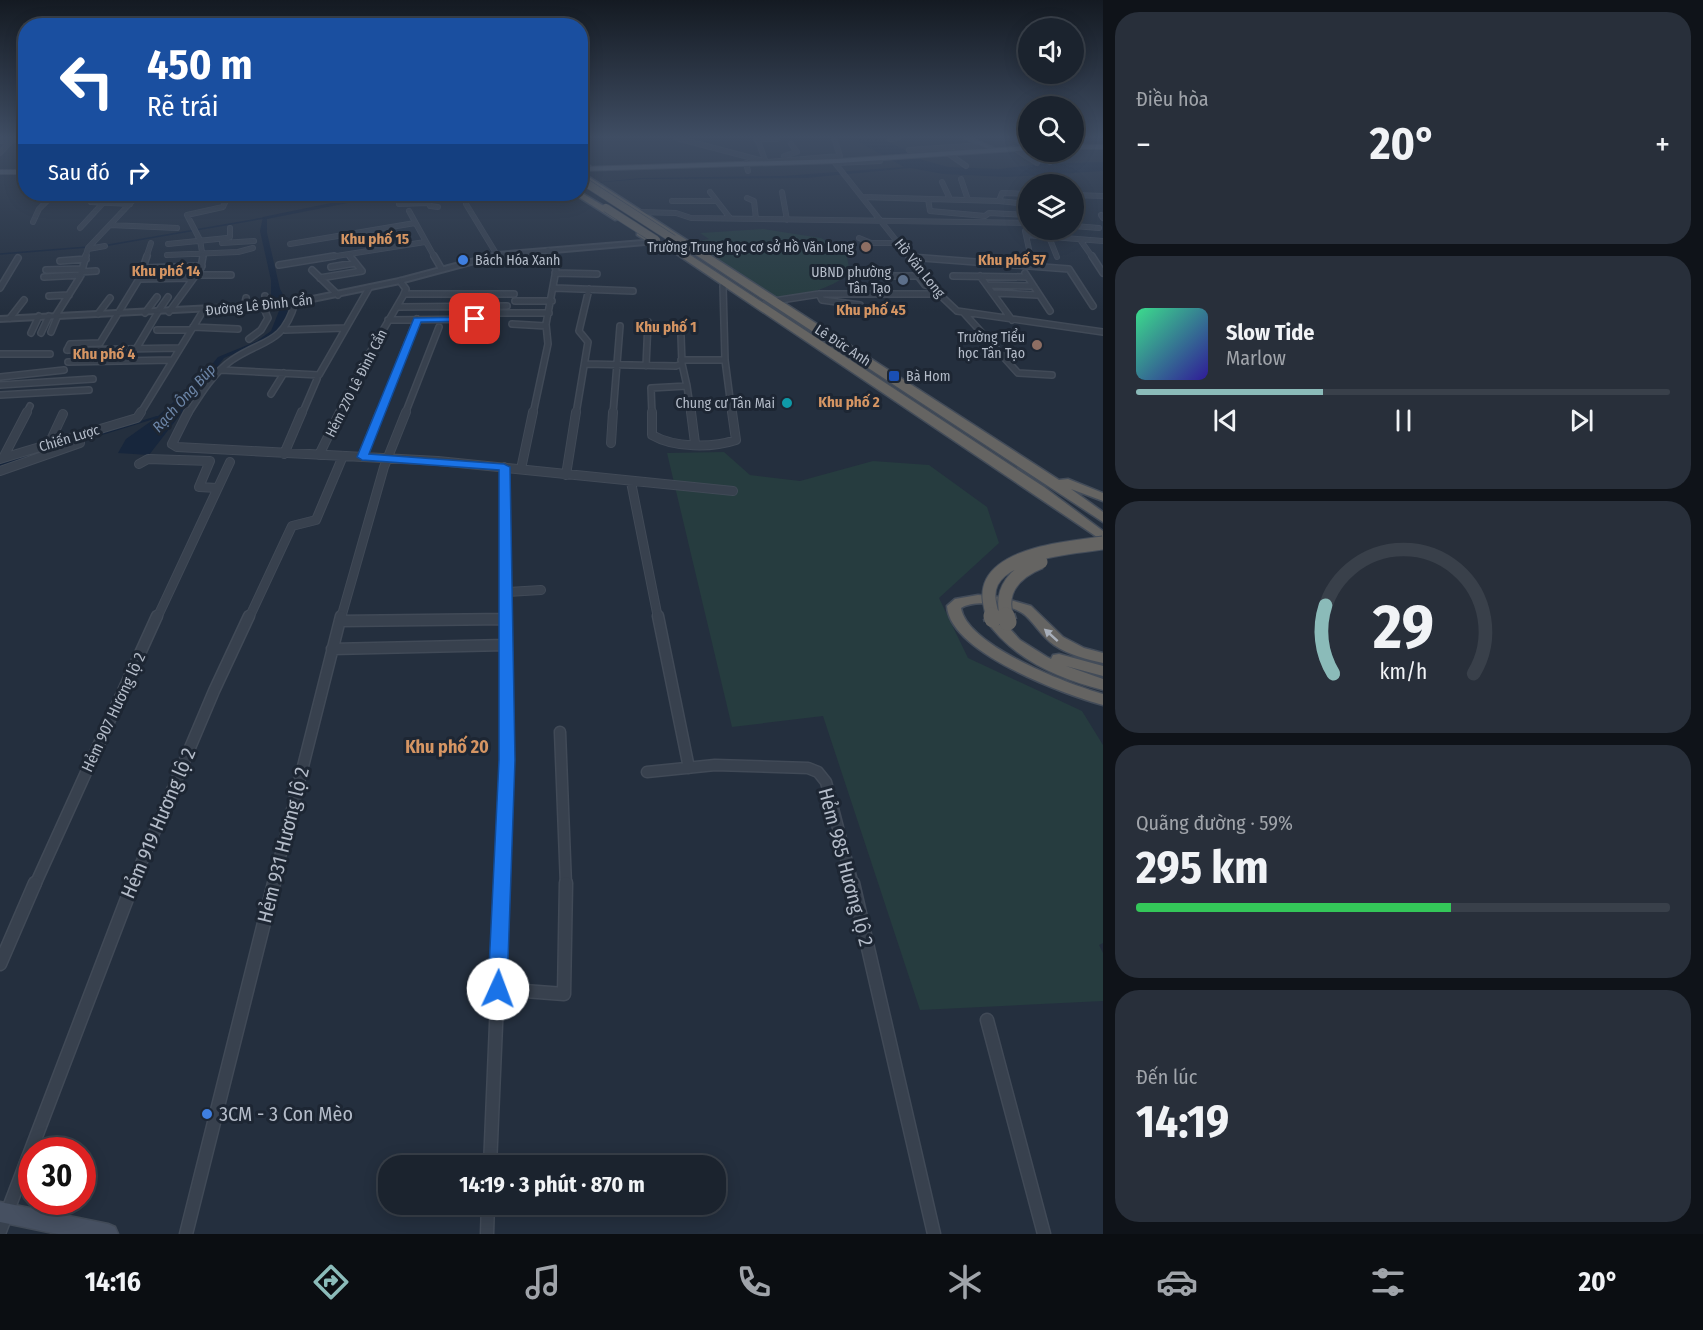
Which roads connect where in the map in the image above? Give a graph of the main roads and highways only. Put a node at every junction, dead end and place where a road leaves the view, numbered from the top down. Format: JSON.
{"nodes":[{"id":1,"x":600,"y":196,"type":"edge"},
{"id":2,"x":600,"y":196,"type":"edge"},
{"id":3,"x":613,"y":196,"type":"edge"},
{"id":4,"x":669,"y":242,"type":"junction"},
{"id":5,"x":706,"y":266,"type":"junction"},
{"id":6,"x":729,"y":272,"type":"junction"},
{"id":7,"x":1043,"y":475,"type":"junction"},
{"id":8,"x":1036,"y":490,"type":"junction"},
{"id":9,"x":1103,"y":497,"type":"edge"},
{"id":10,"x":1103,"y":518,"type":"edge"},
{"id":11,"x":1103,"y":526,"type":"edge"},
{"id":12,"x":1103,"y":537,"type":"edge"},
{"id":13,"x":1103,"y":543,"type":"edge"},
{"id":14,"x":1103,"y":551,"type":"edge"},
{"id":15,"x":1001,"y":620,"type":"junction"},
{"id":16,"x":1103,"y":658,"type":"edge"},
{"id":17,"x":1103,"y":671,"type":"edge"},
{"id":18,"x":1103,"y":685,"type":"edge"},
{"id":19,"x":1103,"y":700,"type":"edge"},
{"id":20,"x":2,"y":1219,"type":"edge"},
{"id":21,"x":108,"y":1234,"type":"edge"}],
"edges":[{"from":1,"to":4,"type":"highway","name":"Lê Đức Anh"},
{"from":2,"to":4,"type":"highway","bridge":true},
{"from":3,"to":4,"type":"highway","name":"Lê Đức Anh"},
{"from":4,"to":5,"type":"highway","name":"Lê Đức Anh"},
{"from":4,"to":6,"type":"highway","name":"Lê Đức Anh"},
{"from":5,"to":6,"type":"highway"},
{"from":5,"to":8,"type":"highway","name":"Lê Đức Anh"},
{"from":5,"to":8,"type":"highway","name":"Lê Đức Anh"},
{"from":5,"to":11,"type":"highway","name":"Lê Đức Anh"},
{"from":6,"to":7,"type":"highway","name":"Lê Đức Anh"},
{"from":7,"to":9,"type":"highway"},
{"from":7,"to":10,"type":"highway","name":"Lê Đức Anh"},
{"from":8,"to":12,"type":"highway","name":"Lê Đức Anh"},
{"from":8,"to":13,"type":"highway","name":"Lê Đức Anh"},
{"from":13,"to":15,"type":"highway","bridge":true},
{"from":14,"to":15,"type":"highway","bridge":true},
{"from":15,"to":17,"type":"highway"},
{"from":15,"to":18,"type":"highway"},
{"from":16,"to":19,"type":"highway","one_way":true},
{"from":20,"to":21,"type":"main road"}]}
